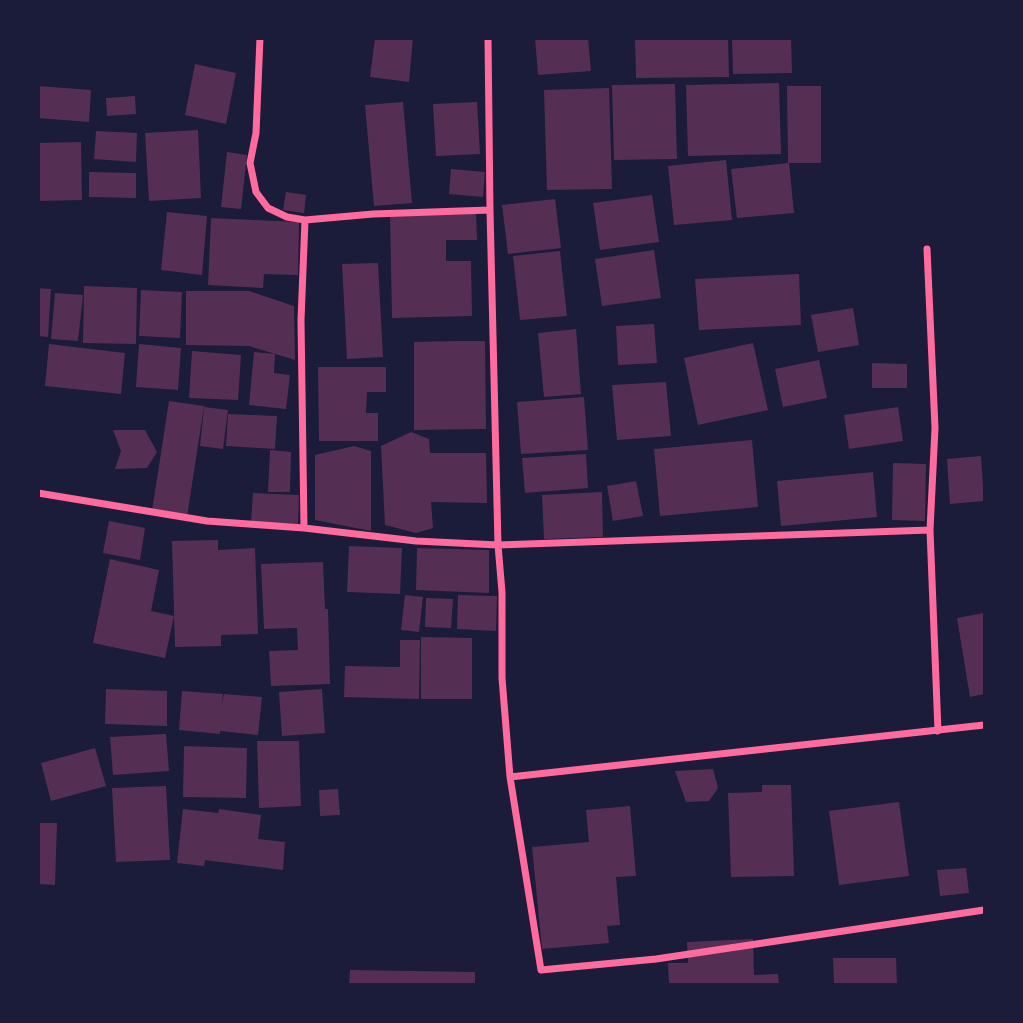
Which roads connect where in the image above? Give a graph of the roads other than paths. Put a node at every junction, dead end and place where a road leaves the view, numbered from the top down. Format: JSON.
{"nodes":[{"id":1,"x":261,"y":38,"type":"edge"},
{"id":2,"x":488,"y":38,"type":"edge"},
{"id":3,"x":490,"y":210,"type":"junction"},
{"id":4,"x":305,"y":220,"type":"junction"},
{"id":5,"x":927,"y":249,"type":"dead end"},
{"id":6,"x":38,"y":493,"type":"edge"},
{"id":7,"x":304,"y":528,"type":"junction"},
{"id":8,"x":930,"y":530,"type":"junction"},
{"id":9,"x":498,"y":545,"type":"junction"},
{"id":10,"x":985,"y":725,"type":"edge"},
{"id":11,"x":938,"y":731,"type":"junction"},
{"id":12,"x":510,"y":777,"type":"junction"},
{"id":13,"x":985,"y":910,"type":"edge"}],
"edges":[{"from":1,"to":4,"type":"street"},
{"from":2,"to":3,"type":"street"},
{"from":3,"to":4,"type":"street"},
{"from":3,"to":9,"type":"street"},
{"from":4,"to":7,"type":"street"},
{"from":5,"to":8,"type":"street"},
{"from":6,"to":7,"type":"street"},
{"from":7,"to":9,"type":"street"},
{"from":8,"to":9,"type":"street"},
{"from":8,"to":11,"type":"street"},
{"from":9,"to":12,"type":"street"},
{"from":10,"to":11,"type":"street"},
{"from":11,"to":12,"type":"street"},
{"from":12,"to":13,"type":"street"}]}
